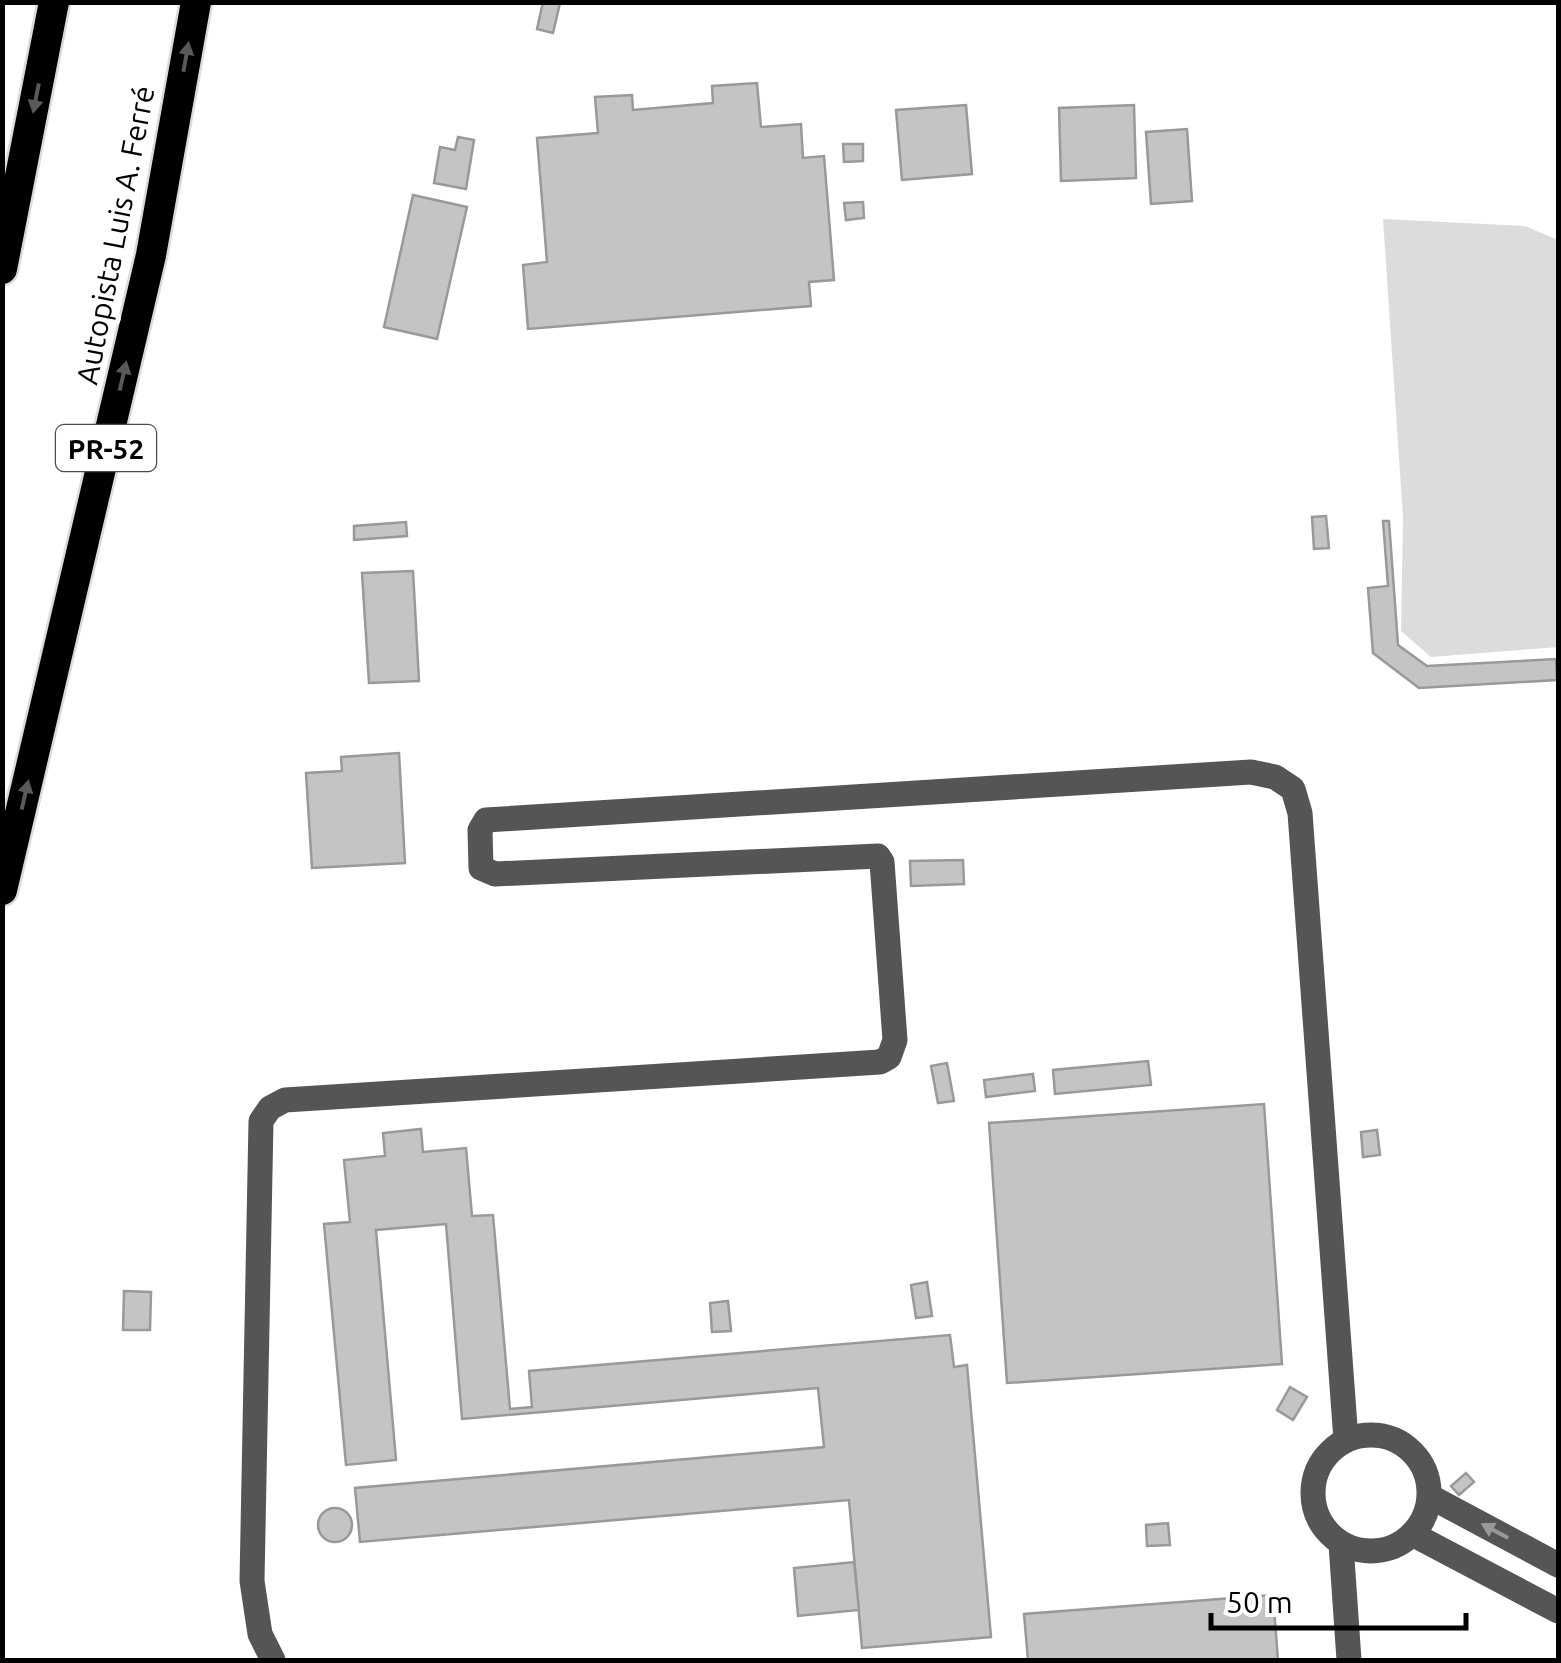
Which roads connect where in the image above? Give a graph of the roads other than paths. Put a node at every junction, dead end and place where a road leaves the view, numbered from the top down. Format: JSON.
{"nodes":[{"id":1,"x":54,"y":2,"type":"edge"},
{"id":2,"x":196,"y":2,"type":"edge"},
{"id":3,"x":2,"y":269,"type":"edge"},
{"id":4,"x":2,"y":890,"type":"edge"},
{"id":5,"x":1346,"y":1440,"type":"junction"},
{"id":6,"x":1431,"y":1497,"type":"junction"},
{"id":7,"x":1412,"y":1534,"type":"junction"},
{"id":8,"x":1341,"y":1544,"type":"junction"},
{"id":9,"x":1558,"y":1565,"type":"edge"},
{"id":10,"x":1558,"y":1611,"type":"edge"},
{"id":11,"x":272,"y":1660,"type":"edge"},
{"id":12,"x":1348,"y":1660,"type":"edge"}],
"edges":[{"from":1,"to":3,"type":"highway","one_way":true},
{"from":4,"to":2,"type":"highway","name":"Autopista Luis A. Ferré","number":"PR-52","one_way":true},
{"from":5,"to":6,"type":"lane"},
{"from":5,"to":8,"type":"lane"},
{"from":5,"to":11,"type":"lane"},
{"from":6,"to":7,"type":"lane"},
{"from":9,"to":6,"type":"lane","one_way":true},
{"from":7,"to":8,"type":"lane"},
{"from":7,"to":10,"type":"lane"},
{"from":8,"to":12,"type":"lane"}]}
